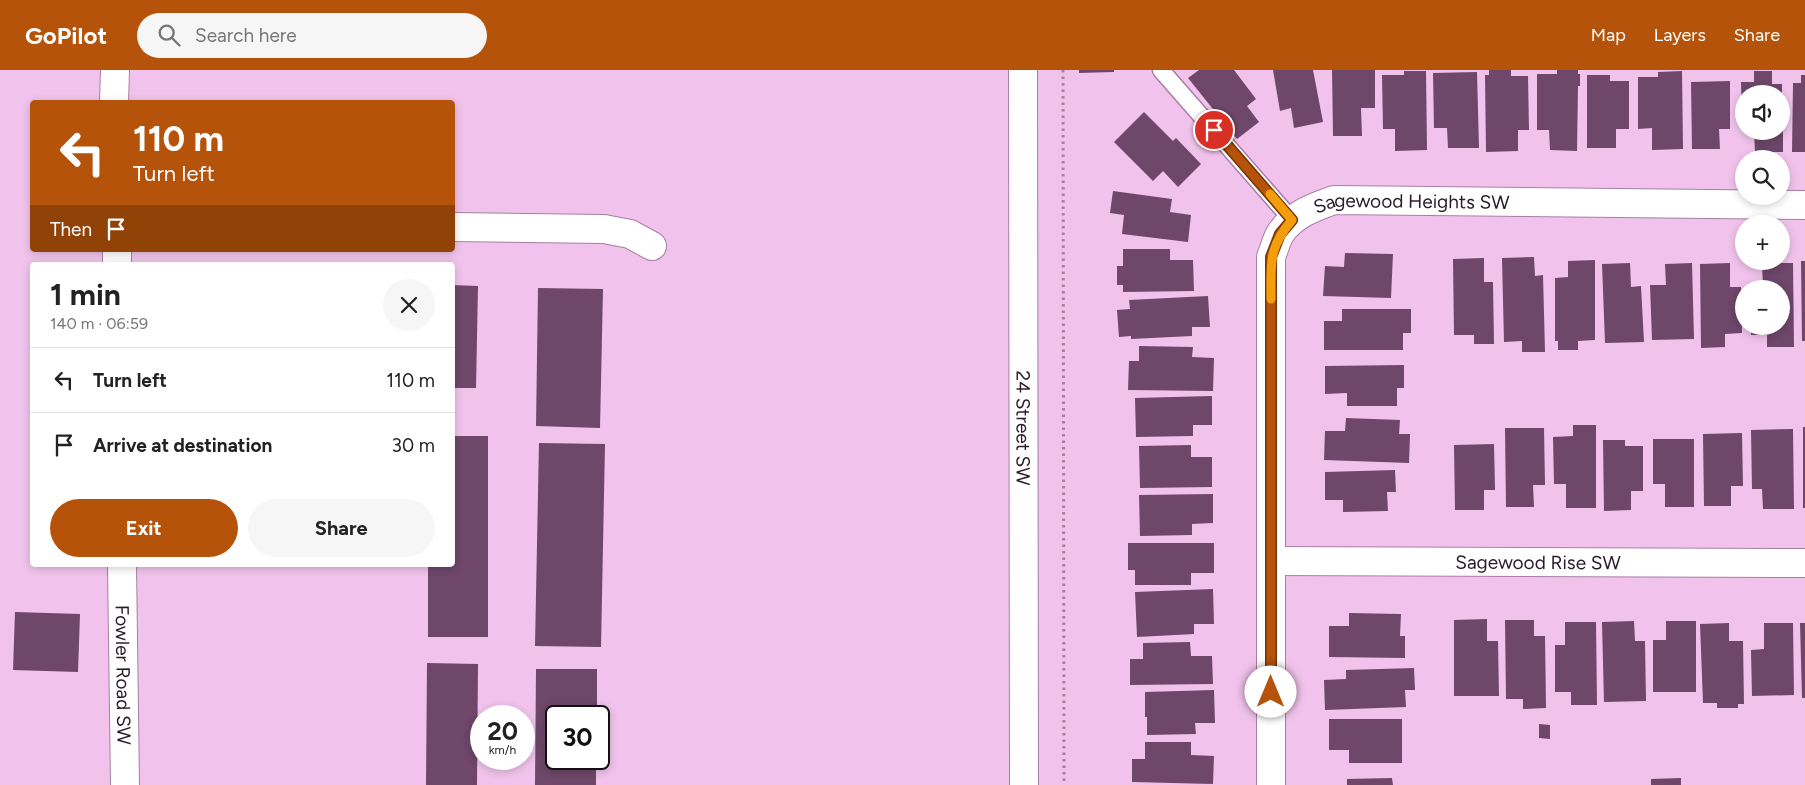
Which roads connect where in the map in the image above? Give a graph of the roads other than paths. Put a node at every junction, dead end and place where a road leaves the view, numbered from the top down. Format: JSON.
{"nodes":[{"id":1,"x":115,"y":70,"type":"edge"},
{"id":2,"x":1023,"y":70,"type":"edge"},
{"id":3,"x":1161,"y":70,"type":"edge"},
{"id":4,"x":114,"y":100,"type":"edge"},
{"id":5,"x":1805,"y":204,"type":"edge"},
{"id":6,"x":1292,"y":220,"type":"junction"},
{"id":7,"x":455,"y":227,"type":"edge"},
{"id":8,"x":652,"y":246,"type":"dead end"},
{"id":9,"x":1272,"y":561,"type":"junction"},
{"id":10,"x":1805,"y":563,"type":"edge"},
{"id":11,"x":122,"y":567,"type":"edge"},
{"id":12,"x":125,"y":785,"type":"edge"},
{"id":13,"x":1024,"y":785,"type":"edge"},
{"id":14,"x":1271,"y":785,"type":"edge"}],
"edges":[{"from":1,"to":4,"type":"street"},
{"from":2,"to":13,"type":"street","name":"24 Street SW"},
{"from":3,"to":6,"type":"lane"},
{"from":5,"to":6,"type":"street","name":"Sagewood Heights SW"},
{"from":6,"to":9,"type":"street","name":"Sagewood Heights SW"},
{"from":7,"to":8,"type":"street"},
{"from":9,"to":10,"type":"street","name":"Sagewood Rise SW"},
{"from":9,"to":14,"type":"street","name":"Sagewood Heights SW"},
{"from":11,"to":12,"type":"street","name":"Fowler Road SW"}]}
